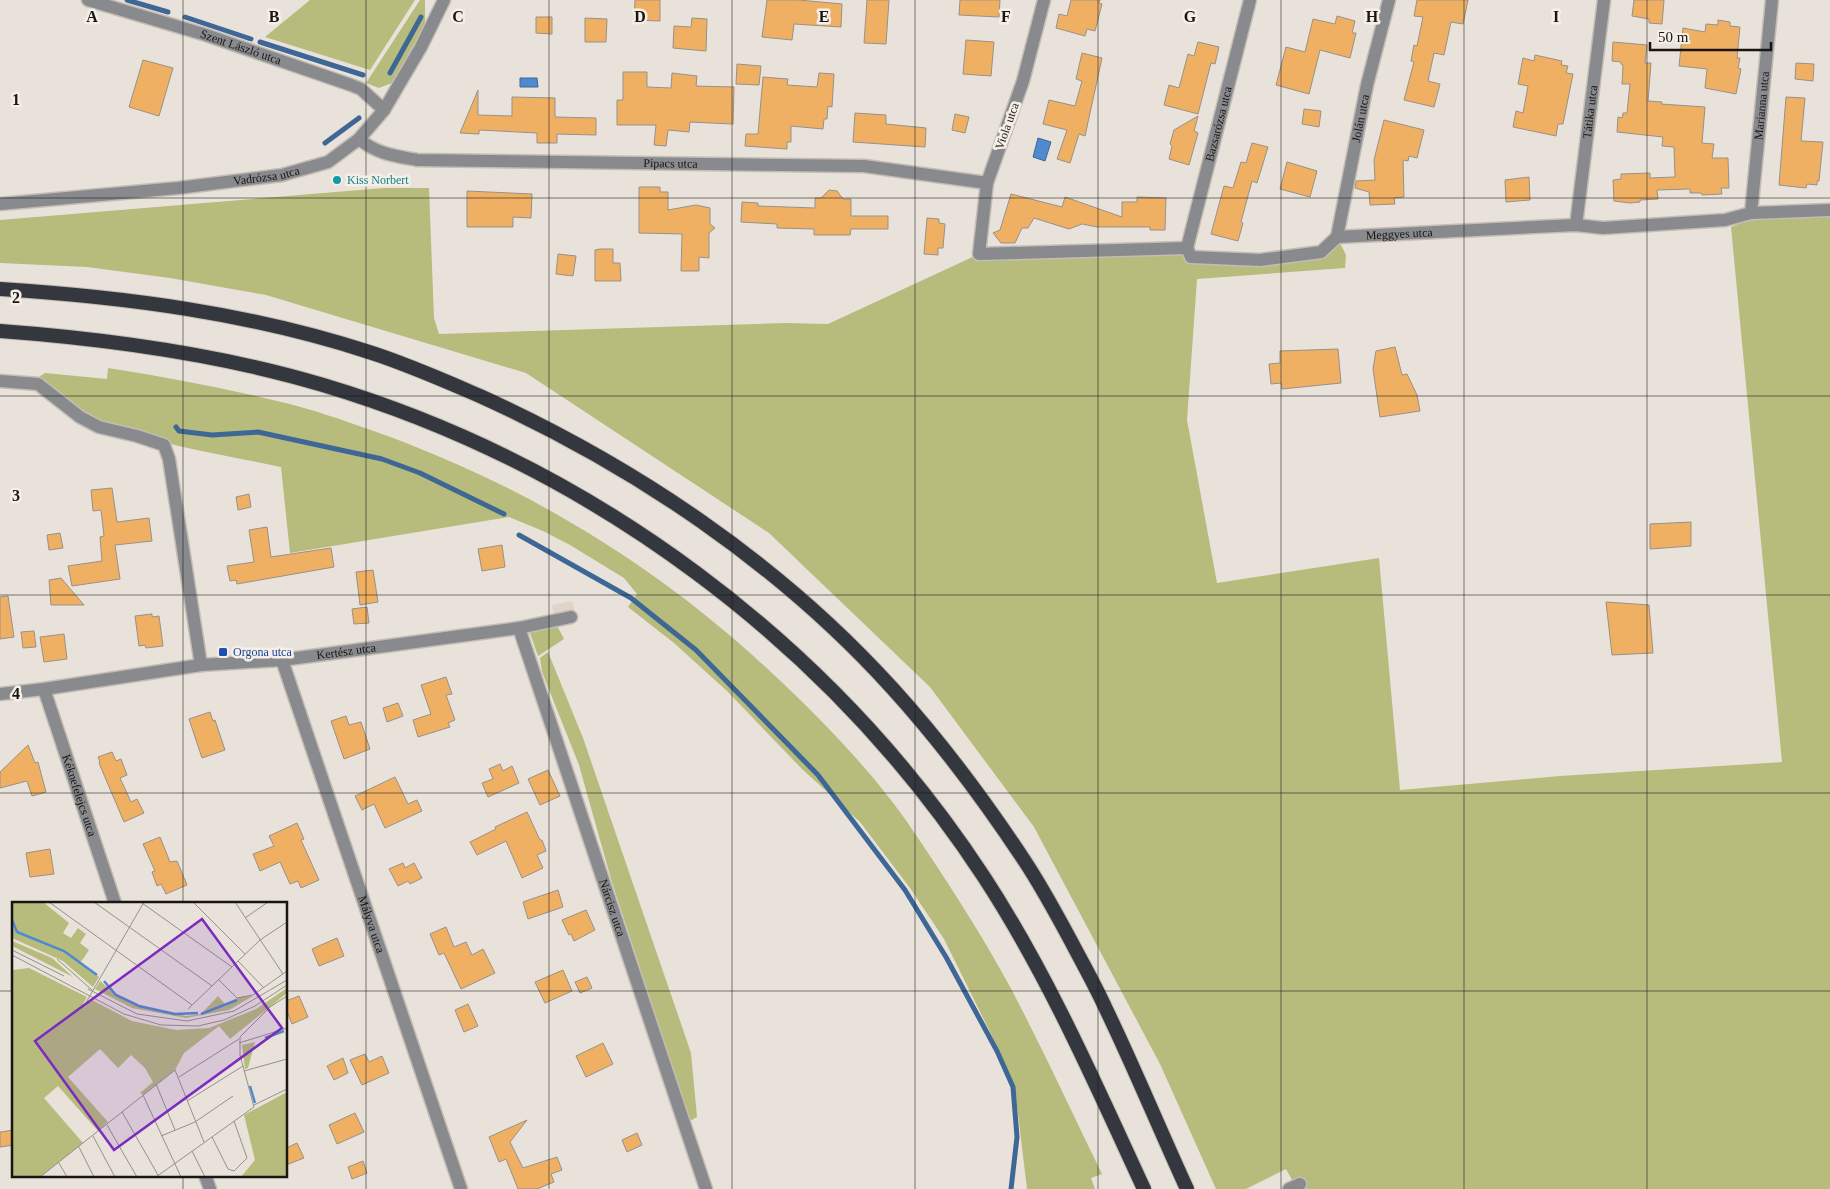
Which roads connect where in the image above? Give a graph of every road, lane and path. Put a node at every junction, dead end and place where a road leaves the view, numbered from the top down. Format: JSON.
{"nodes":[{"id":1,"x":88,"y":0,"type":"edge"},
{"id":2,"x":444,"y":0,"type":"edge"},
{"id":3,"x":1044,"y":0,"type":"edge"},
{"id":4,"x":1250,"y":0,"type":"edge"},
{"id":5,"x":1389,"y":0,"type":"edge"},
{"id":6,"x":1604,"y":0,"type":"edge"},
{"id":7,"x":1772,"y":0,"type":"edge"},
{"id":8,"x":384,"y":110,"type":"junction"},
{"id":9,"x":359,"y":139,"type":"junction"},
{"id":10,"x":987,"y":183,"type":"junction"},
{"id":11,"x":0,"y":204,"type":"edge"},
{"id":12,"x":1830,"y":210,"type":"edge"},
{"id":13,"x":1752,"y":213,"type":"junction"},
{"id":14,"x":1576,"y":225,"type":"junction"},
{"id":15,"x":1337,"y":237,"type":"junction"},
{"id":16,"x":1187,"y":248,"type":"junction"},
{"id":17,"x":0,"y":289,"type":"edge"},
{"id":18,"x":0,"y":331,"type":"edge"},
{"id":19,"x":0,"y":381,"type":"edge"},
{"id":20,"x":571,"y":618,"type":"dead end"},
{"id":21,"x":519,"y":628,"type":"junction"},
{"id":22,"x":282,"y":660,"type":"junction"},
{"id":23,"x":201,"y":665,"type":"junction"},
{"id":24,"x":44,"y":689,"type":"junction"},
{"id":25,"x":0,"y":694,"type":"edge"},
{"id":26,"x":115,"y":902,"type":"edge"},
{"id":27,"x":205,"y":1176,"type":"edge"},
{"id":28,"x":210,"y":1189,"type":"edge"},
{"id":29,"x":461,"y":1189,"type":"edge"},
{"id":30,"x":706,"y":1189,"type":"edge"},
{"id":31,"x":1144,"y":1189,"type":"edge"},
{"id":32,"x":1187,"y":1189,"type":"edge"}],
"edges":[{"from":1,"to":8,"type":"street","name":"Szent László utca"},
{"from":2,"to":8,"type":"street","name":"Vadrózsa utca"},
{"from":3,"to":10,"type":"street","name":"Viola utca"},
{"from":4,"to":16,"type":"street","name":"Bazsarózsa utca"},
{"from":5,"to":15,"type":"street","name":"Jolán utca"},
{"from":6,"to":14,"type":"street","name":"Tátika utca"},
{"from":7,"to":13,"type":"street","name":"Marianna utca"},
{"from":8,"to":9,"type":"street","name":"Vadrózsa utca"},
{"from":9,"to":10,"type":"street","name":"Pipacs utca"},
{"from":9,"to":11,"type":"street","name":"Vadrózsa utca"},
{"from":10,"to":16,"type":"street","name":"Viola utca"},
{"from":12,"to":13,"type":"street","name":"Meggyes utca"},
{"from":13,"to":14,"type":"street","name":"Meggyes utca"},
{"from":14,"to":15,"type":"street","name":"Meggyes utca"},
{"from":15,"to":16,"type":"street"},
{"from":17,"to":32,"type":"highway"},
{"from":18,"to":31,"type":"highway"},
{"from":19,"to":23,"type":"street"},
{"from":20,"to":21,"type":"street","name":"Kertész utca"},
{"from":21,"to":22,"type":"street","name":"Kertész utca"},
{"from":21,"to":30,"type":"street","name":"Nárcisz utca"},
{"from":22,"to":23,"type":"street","name":"Kertész utca"},
{"from":22,"to":29,"type":"street","name":"Mályva utca"},
{"from":23,"to":24,"type":"street","name":"Kertész utca"},
{"from":24,"to":25,"type":"street","name":"Kertész utca"},
{"from":24,"to":26,"type":"street","name":"Kéknefelejcs utca"},
{"from":27,"to":28,"type":"street"}]}
